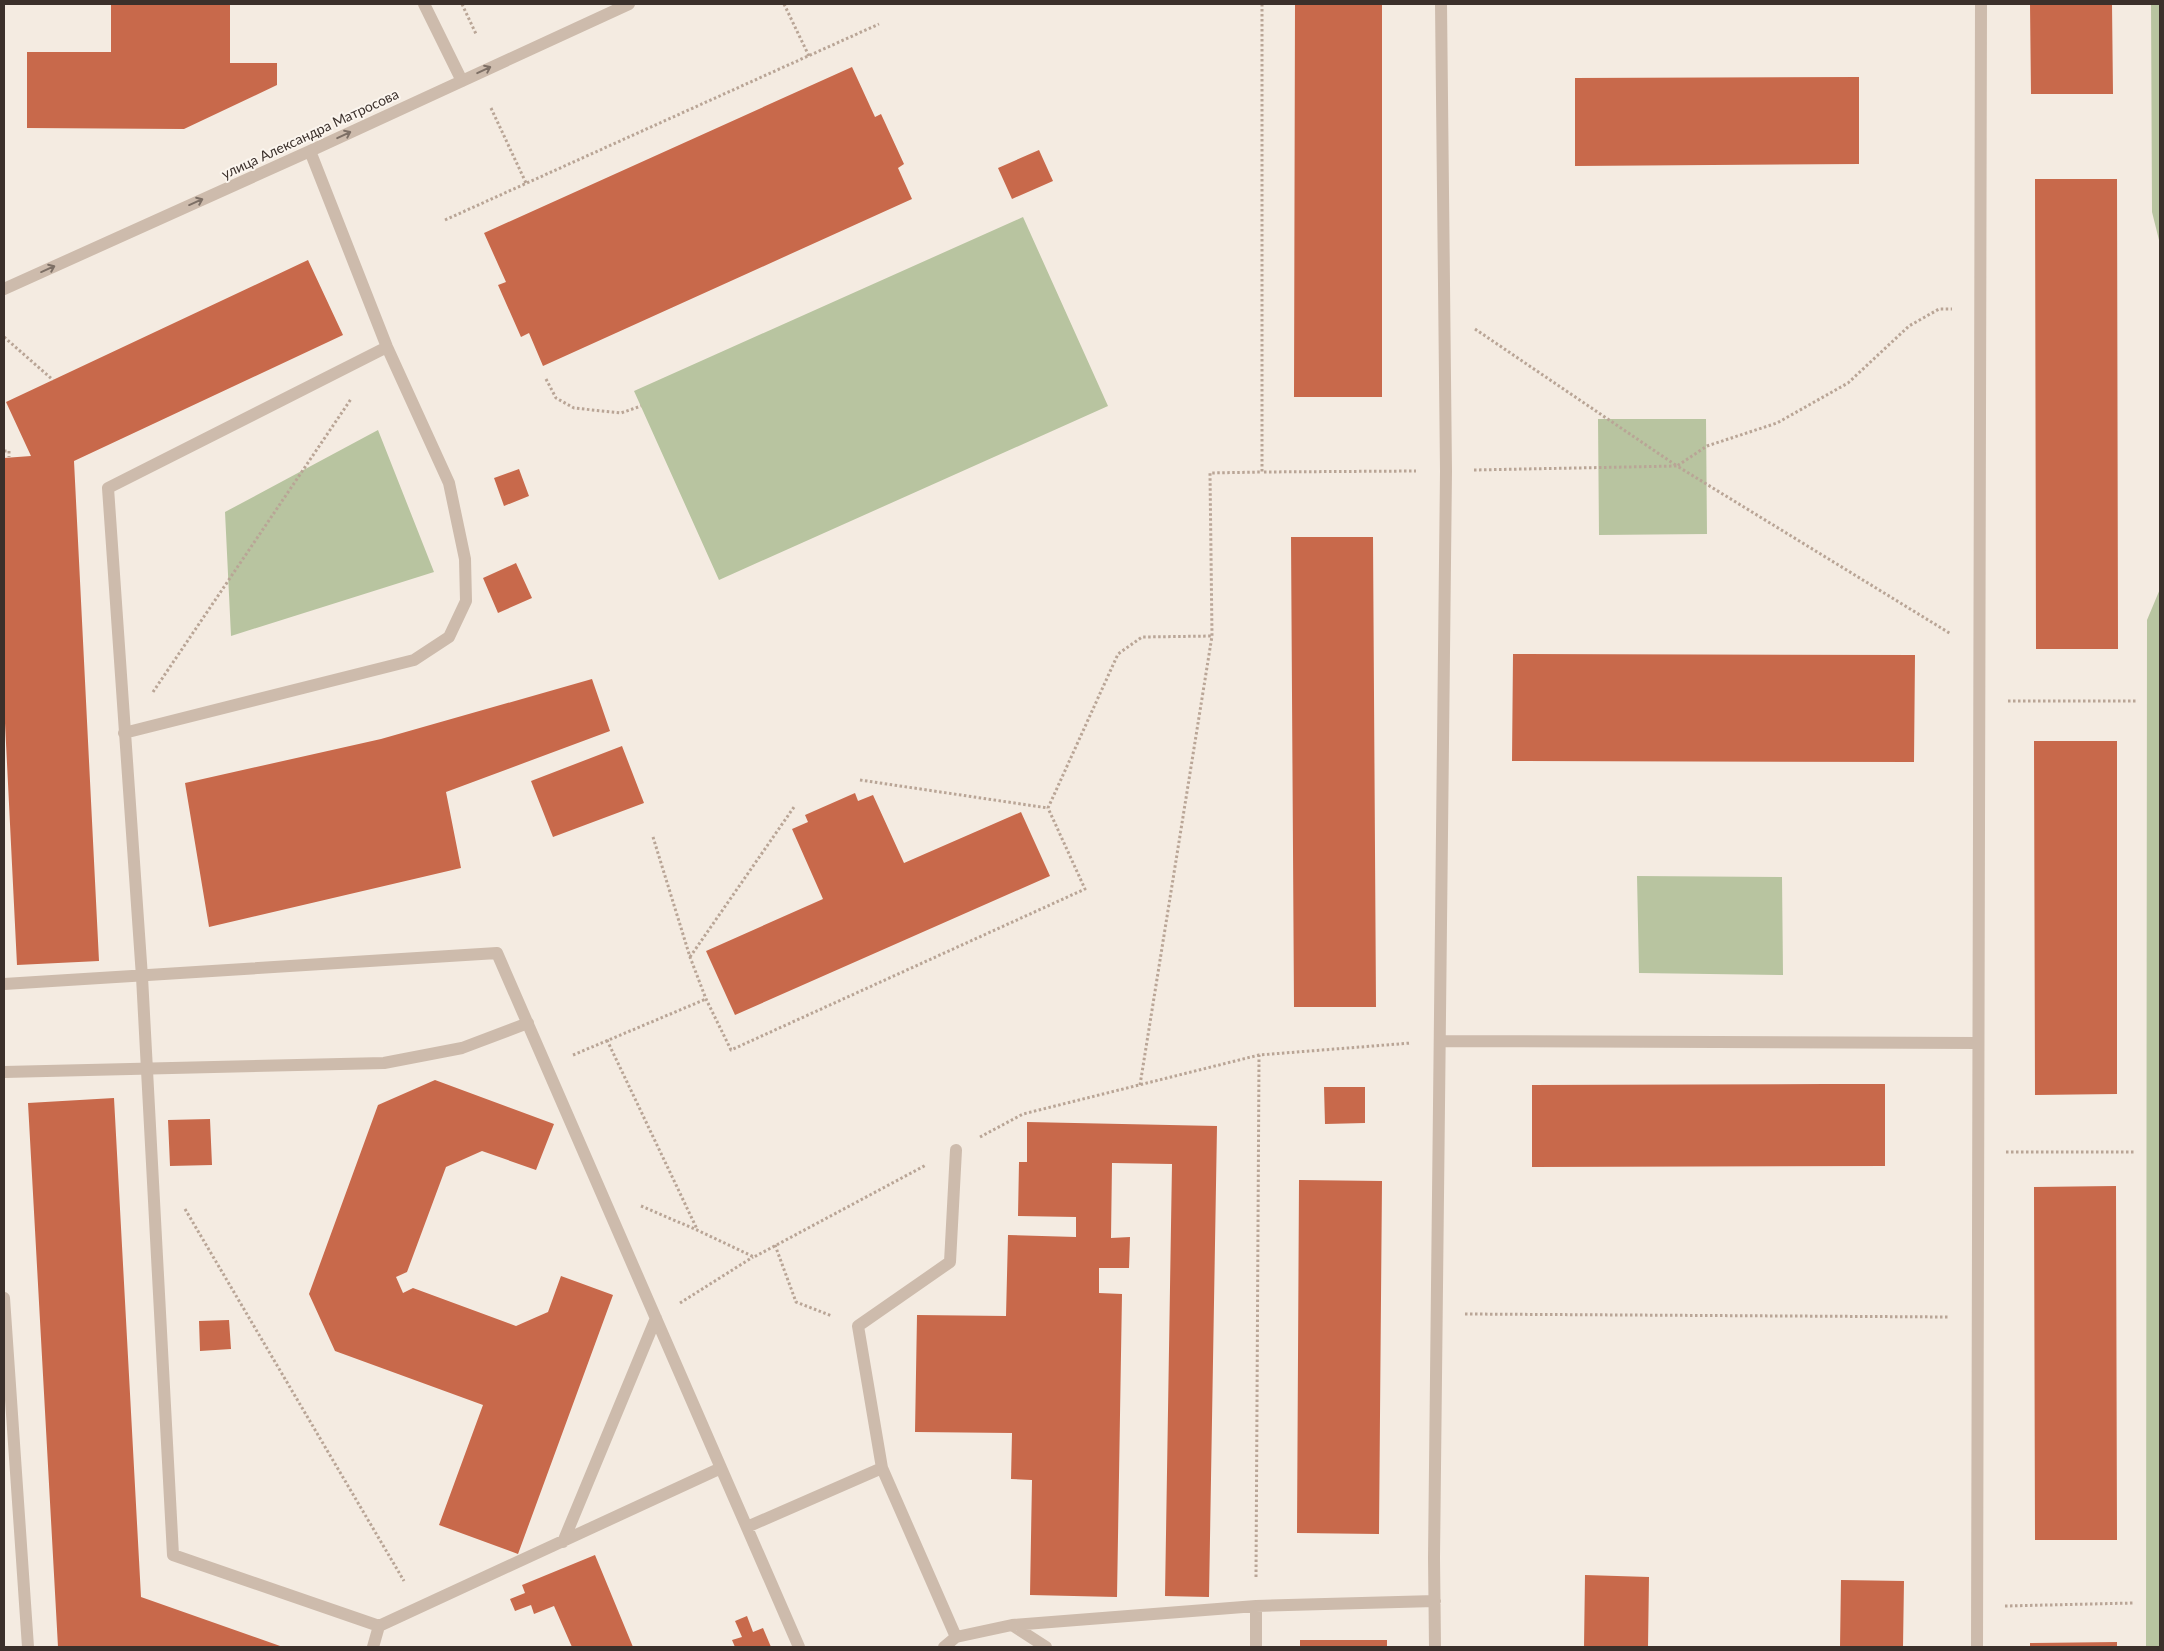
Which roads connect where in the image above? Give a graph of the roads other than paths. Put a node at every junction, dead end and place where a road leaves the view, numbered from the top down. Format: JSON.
{"nodes":[{"id":1,"x":424,"y":4,"type":"edge"},
{"id":2,"x":628,"y":4,"type":"edge"},
{"id":3,"x":1442,"y":4,"type":"edge"},
{"id":4,"x":1981,"y":4,"type":"edge"},
{"id":5,"x":462,"y":80,"type":"junction"},
{"id":6,"x":310,"y":151,"type":"junction"},
{"id":7,"x":4,"y":289,"type":"edge"},
{"id":8,"x":387,"y":347,"type":"junction"},
{"id":9,"x":124,"y":733,"type":"junction"},
{"id":10,"x":142,"y":976,"type":"junction"},
{"id":11,"x":4,"y":984,"type":"edge"},
{"id":12,"x":528,"y":1023,"type":"junction"},
{"id":13,"x":1440,"y":1041,"type":"junction"},
{"id":14,"x":1978,"y":1043,"type":"junction"},
{"id":15,"x":147,"y":1068,"type":"junction"},
{"id":16,"x":4,"y":1072,"type":"edge"},
{"id":17,"x":956,"y":1150,"type":"road end"},
{"id":18,"x":4,"y":1298,"type":"edge"},
{"id":19,"x":656,"y":1318,"type":"junction"},
{"id":20,"x":721,"y":1468,"type":"junction"},
{"id":21,"x":882,"y":1468,"type":"junction"},
{"id":22,"x":747,"y":1527,"type":"junction"},
{"id":23,"x":563,"y":1542,"type":"junction"},
{"id":24,"x":1435,"y":1601,"type":"junction"},
{"id":25,"x":1256,"y":1606,"type":"junction"},
{"id":26,"x":1012,"y":1625,"type":"junction"},
{"id":27,"x":379,"y":1626,"type":"junction"},
{"id":28,"x":956,"y":1637,"type":"junction"},
{"id":29,"x":28,"y":1647,"type":"edge"},
{"id":30,"x":373,"y":1647,"type":"edge"},
{"id":31,"x":799,"y":1647,"type":"edge"},
{"id":32,"x":944,"y":1647,"type":"edge"},
{"id":33,"x":1046,"y":1647,"type":"edge"},
{"id":34,"x":1256,"y":1647,"type":"edge"},
{"id":35,"x":1435,"y":1647,"type":"edge"},
{"id":36,"x":1977,"y":1647,"type":"edge"}],
"edges":[{"from":1,"to":5,"type":"street"},
{"from":5,"to":2,"type":"street","name":"улица Александра Матросова","one_way":true},
{"from":3,"to":13,"type":"street"},
{"from":4,"to":14,"type":"street"},
{"from":6,"to":5,"type":"street","name":"улица Александра Матросова","one_way":true},
{"from":7,"to":6,"type":"street","name":"улица Александра Матросова","one_way":true},
{"from":6,"to":8,"type":"street"},
{"from":8,"to":9,"type":"street"},
{"from":8,"to":9,"type":"street"},
{"from":9,"to":10,"type":"street"},
{"from":10,"to":11,"type":"street"},
{"from":10,"to":12,"type":"street"},
{"from":10,"to":15,"type":"street"},
{"from":12,"to":15,"type":"street"},
{"from":12,"to":19,"type":"street"},
{"from":13,"to":14,"type":"street"},
{"from":13,"to":24,"type":"street"},
{"from":14,"to":36,"type":"street"},
{"from":15,"to":16,"type":"street"},
{"from":15,"to":27,"type":"street"},
{"from":17,"to":21,"type":"street"},
{"from":18,"to":29,"type":"street"},
{"from":19,"to":20,"type":"street"},
{"from":19,"to":23,"type":"street"},
{"from":20,"to":22,"type":"street"},
{"from":20,"to":23,"type":"street"},
{"from":21,"to":22,"type":"street"},
{"from":21,"to":28,"type":"street"},
{"from":22,"to":31,"type":"street"},
{"from":23,"to":27,"type":"street"},
{"from":24,"to":25,"type":"street"},
{"from":24,"to":35,"type":"street"},
{"from":25,"to":26,"type":"street"},
{"from":25,"to":34,"type":"street"},
{"from":26,"to":28,"type":"street"},
{"from":26,"to":33,"type":"street"},
{"from":27,"to":30,"type":"street"},
{"from":28,"to":32,"type":"street"}]}
